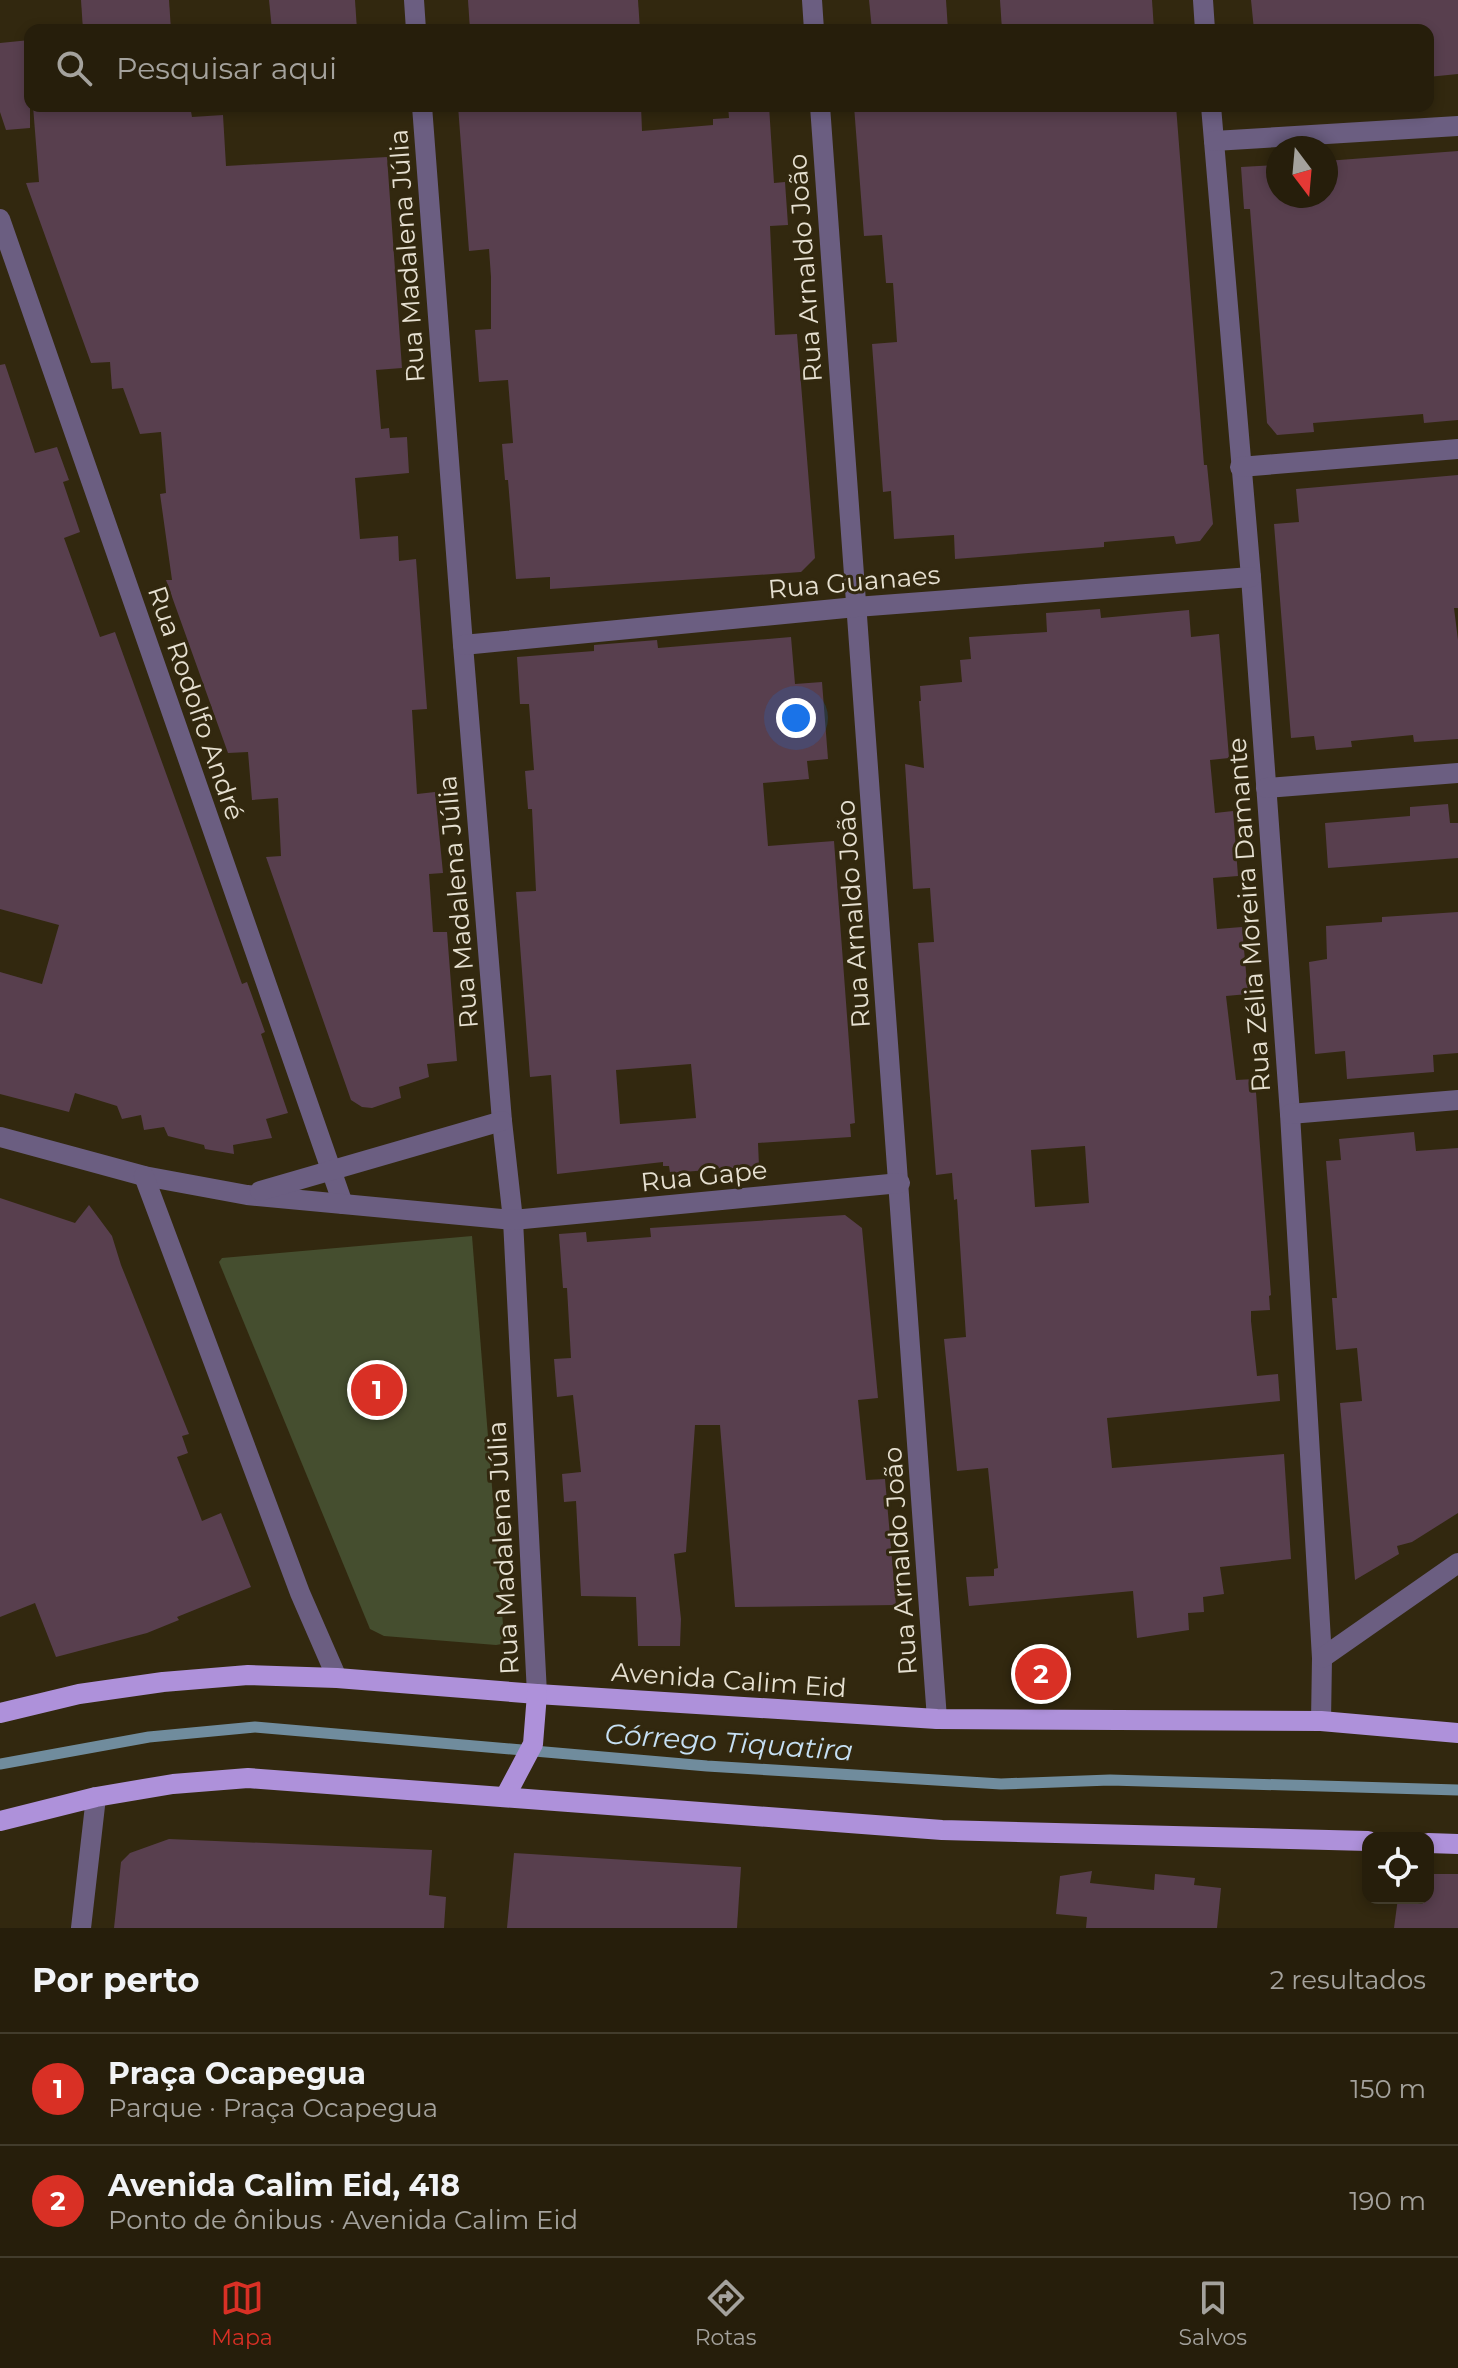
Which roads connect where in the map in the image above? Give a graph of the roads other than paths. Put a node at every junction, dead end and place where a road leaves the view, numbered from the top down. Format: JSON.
{"nodes":[{"id":1,"x":414,"y":0,"type":"edge"},
{"id":2,"x":812,"y":0,"type":"edge"},
{"id":3,"x":1203,"y":0,"type":"edge"},
{"id":4,"x":416,"y":24,"type":"edge"},
{"id":5,"x":814,"y":24,"type":"edge"},
{"id":6,"x":1205,"y":24,"type":"edge"},
{"id":7,"x":422,"y":112,"type":"edge"},
{"id":8,"x":820,"y":112,"type":"edge"},
{"id":9,"x":1212,"y":112,"type":"edge"},
{"id":10,"x":1458,"y":126,"type":"edge"},
{"id":11,"x":1214,"y":141,"type":"junction"},
{"id":12,"x":0,"y":219,"type":"edge"},
{"id":13,"x":1458,"y":449,"type":"edge"},
{"id":14,"x":1240,"y":467,"type":"junction"},
{"id":15,"x":1251,"y":577,"type":"junction"},
{"id":16,"x":856,"y":607,"type":"junction"},
{"id":17,"x":463,"y":645,"type":"junction"},
{"id":18,"x":1458,"y":773,"type":"edge"},
{"id":19,"x":1266,"y":788,"type":"junction"},
{"id":20,"x":1458,"y":1100,"type":"edge"},
{"id":21,"x":1290,"y":1114,"type":"junction"},
{"id":22,"x":502,"y":1121,"type":"junction"},
{"id":23,"x":0,"y":1137,"type":"edge"},
{"id":24,"x":331,"y":1171,"type":"junction"},
{"id":25,"x":144,"y":1176,"type":"junction"},
{"id":26,"x":900,"y":1183,"type":"junction"},
{"id":27,"x":247,"y":1195,"type":"junction"},
{"id":28,"x":343,"y":1204,"type":"junction"},
{"id":29,"x":513,"y":1220,"type":"junction"},
{"id":30,"x":1458,"y":1563,"type":"edge"},
{"id":31,"x":1322,"y":1658,"type":"junction"},
{"id":32,"x":337,"y":1678,"type":"junction"},
{"id":33,"x":537,"y":1694,"type":"junction"},
{"id":34,"x":0,"y":1713,"type":"edge"},
{"id":35,"x":937,"y":1719,"type":"junction"},
{"id":36,"x":1321,"y":1721,"type":"junction"},
{"id":37,"x":1458,"y":1733,"type":"edge"},
{"id":38,"x":96,"y":1797,"type":"junction"},
{"id":39,"x":505,"y":1797,"type":"junction"},
{"id":40,"x":0,"y":1821,"type":"edge"},
{"id":41,"x":1362,"y":1841,"type":"edge"},
{"id":42,"x":1434,"y":1843,"type":"edge"},
{"id":43,"x":1458,"y":1844,"type":"edge"},
{"id":44,"x":81,"y":1928,"type":"edge"}],
"edges":[{"from":1,"to":4,"type":"street"},
{"from":2,"to":5,"type":"street"},
{"from":3,"to":6,"type":"street"},
{"from":7,"to":17,"type":"street","name":"Rua Madalena Júlia"},
{"from":8,"to":16,"type":"street","name":"Rua Arnaldo João"},
{"from":9,"to":11,"type":"street","name":"Rua Zélia Moreira Damante"},
{"from":10,"to":11,"type":"street"},
{"from":11,"to":14,"type":"street","name":"Rua Zélia Moreira Damante"},
{"from":12,"to":24,"type":"street","name":"Rua Rodolfo André"},
{"from":13,"to":14,"type":"street"},
{"from":14,"to":15,"type":"street","name":"Rua Zélia Moreira Damante"},
{"from":15,"to":16,"type":"street","name":"Rua Guanaes"},
{"from":15,"to":19,"type":"street","name":"Rua Zélia Moreira Damante"},
{"from":16,"to":17,"type":"street","name":"Rua Guanaes"},
{"from":16,"to":26,"type":"street","name":"Rua Arnaldo João"},
{"from":17,"to":22,"type":"street","name":"Rua Madalena Júlia"},
{"from":18,"to":19,"type":"street"},
{"from":19,"to":21,"type":"street","name":"Rua Zélia Moreira Damante"},
{"from":20,"to":21,"type":"street"},
{"from":21,"to":31,"type":"street","name":"Rua Zélia Moreira Damante"},
{"from":22,"to":24,"type":"street"},
{"from":22,"to":29,"type":"street","name":"Rua Madalena Júlia"},
{"from":23,"to":25,"type":"street","name":"Rua Gape"},
{"from":24,"to":27,"type":"street"},
{"from":24,"to":28,"type":"street","name":"Rua Rodolfo André"},
{"from":25,"to":27,"type":"street","name":"Rua Gape"},
{"from":25,"to":32,"type":"street"},
{"from":26,"to":29,"type":"street","name":"Rua Gape"},
{"from":26,"to":35,"type":"street","name":"Rua Arnaldo João"},
{"from":27,"to":28,"type":"street","name":"Rua Gape"},
{"from":28,"to":29,"type":"street","name":"Rua Gape"},
{"from":29,"to":33,"type":"street","name":"Rua Madalena Júlia"},
{"from":30,"to":31,"type":"street"},
{"from":31,"to":36,"type":"street","name":"Rua Zélia Moreira Damante"},
{"from":32,"to":33,"type":"main road","name":"Avenida Calim Eid"},
{"from":32,"to":34,"type":"main road","name":"Avenida Calim Eid"},
{"from":33,"to":35,"type":"main road","name":"Avenida Calim Eid"},
{"from":33,"to":39,"type":"main road"},
{"from":35,"to":36,"type":"main road","name":"Avenida Calim Eid"},
{"from":36,"to":37,"type":"main road","name":"Avenida Calim Eid"},
{"from":38,"to":39,"type":"main road"},
{"from":38,"to":40,"type":"main road"},
{"from":38,"to":44,"type":"street"},
{"from":39,"to":41,"type":"main road"},
{"from":42,"to":43,"type":"main road"}]}
